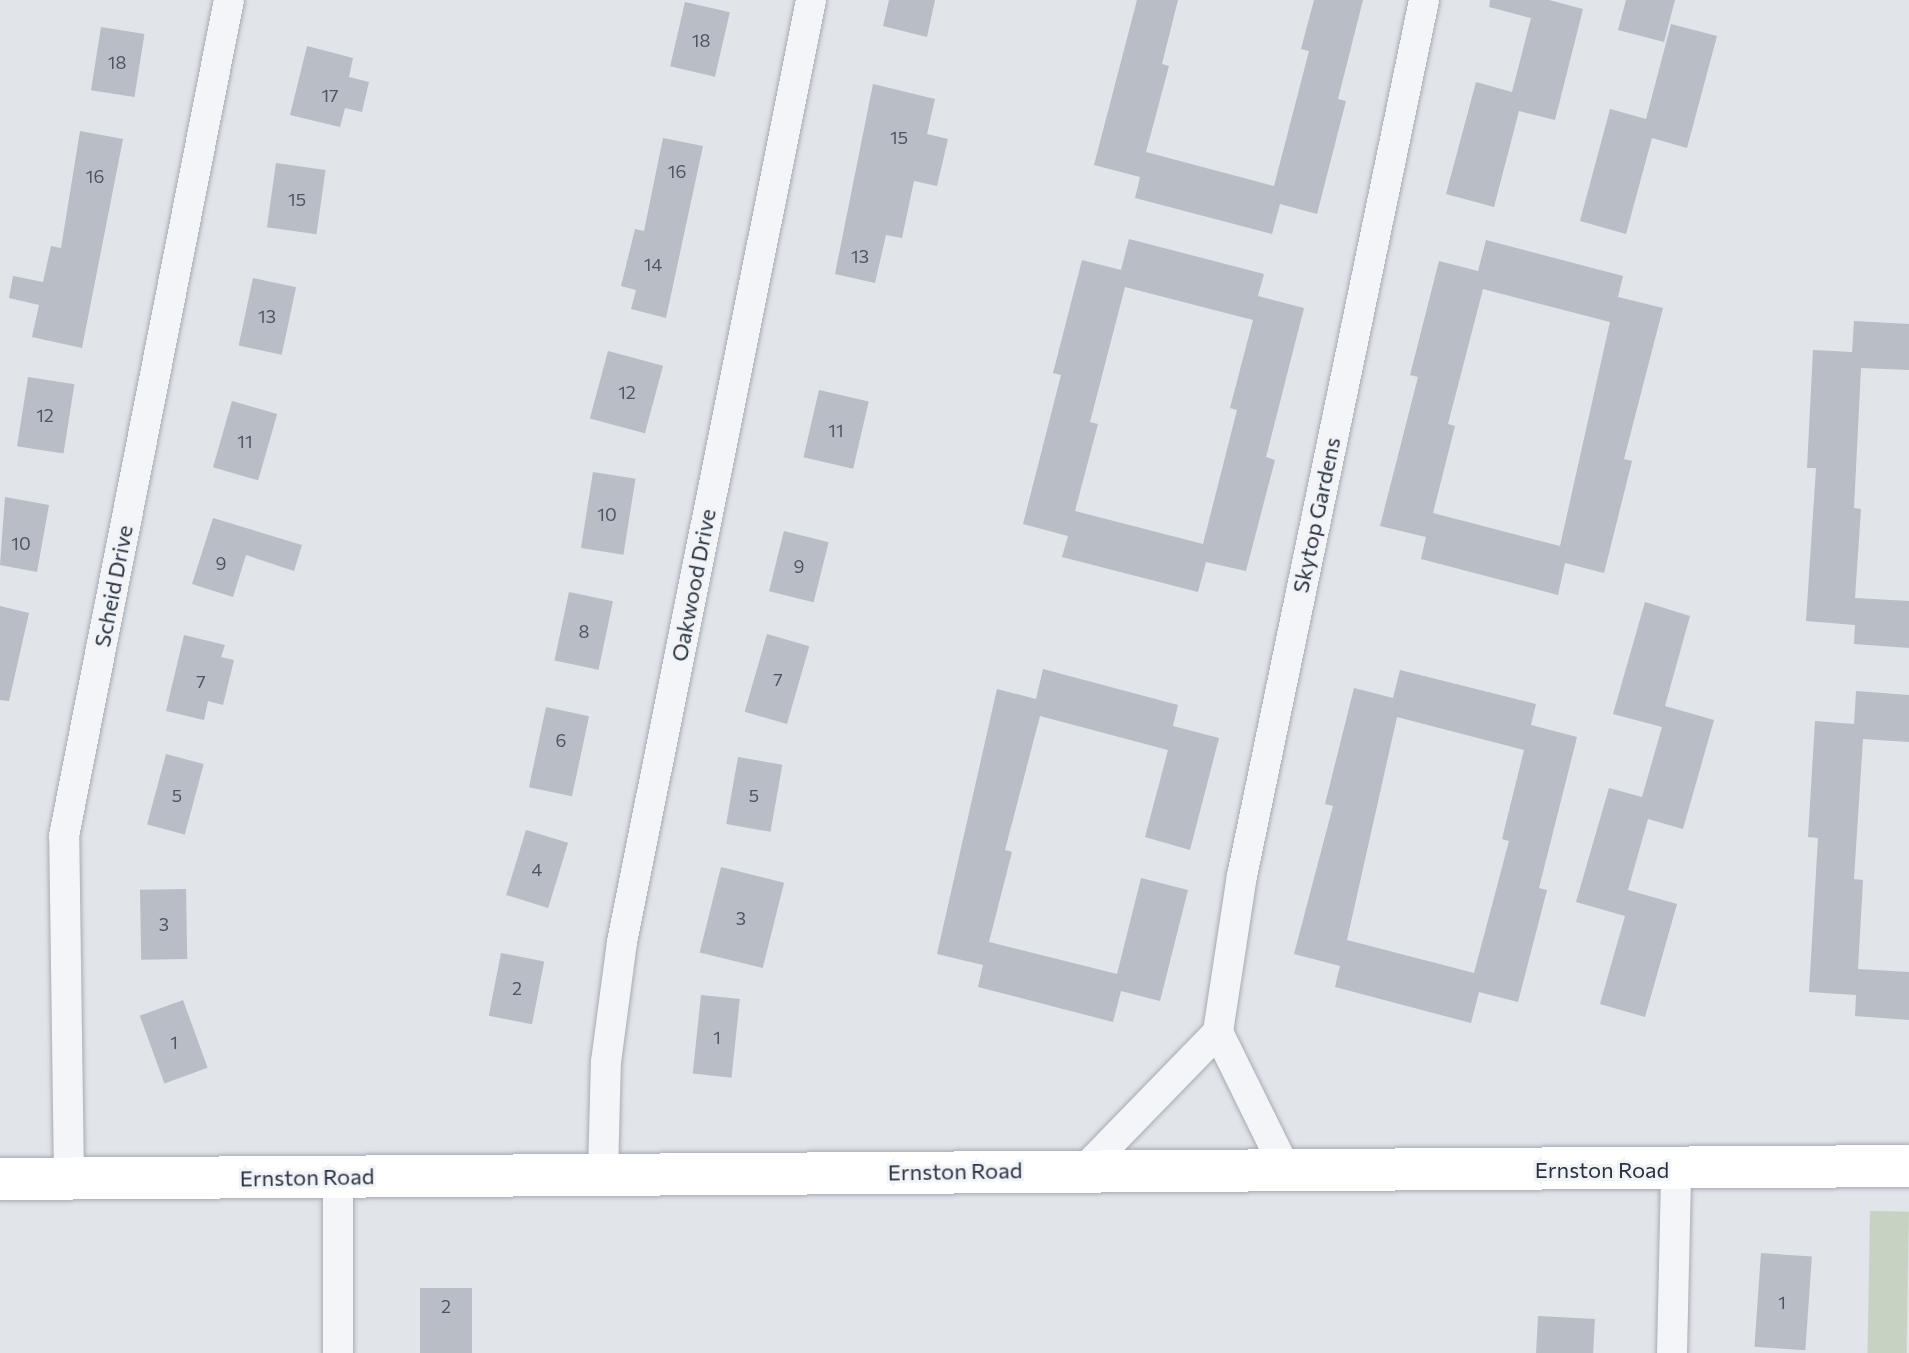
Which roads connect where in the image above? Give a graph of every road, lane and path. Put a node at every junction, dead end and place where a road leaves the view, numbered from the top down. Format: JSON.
{"nodes":[{"id":1,"x":229,"y":0,"type":"edge"},
{"id":2,"x":811,"y":0,"type":"edge"},
{"id":3,"x":1424,"y":0,"type":"edge"},
{"id":4,"x":1218,"y":1032,"type":"junction"},
{"id":5,"x":1909,"y":1166,"type":"edge"},
{"id":6,"x":1285,"y":1168,"type":"junction"},
{"id":7,"x":1085,"y":1169,"type":"junction"},
{"id":8,"x":1676,"y":1171,"type":"junction"},
{"id":9,"x":603,"y":1173,"type":"junction"},
{"id":10,"x":338,"y":1177,"type":"junction"},
{"id":11,"x":0,"y":1179,"type":"edge"},
{"id":12,"x":69,"y":1179,"type":"junction"},
{"id":13,"x":338,"y":1353,"type":"edge"},
{"id":14,"x":1672,"y":1353,"type":"edge"}],
"edges":[{"from":1,"to":12,"type":"street","name":"Scheid Drive"},
{"from":2,"to":9,"type":"street","name":"Oakwood Drive"},
{"from":3,"to":4,"type":"street","name":"Skytop Gardens"},
{"from":4,"to":6,"type":"street"},
{"from":4,"to":7,"type":"street"},
{"from":5,"to":8,"type":"street","name":"Ernston Road"},
{"from":6,"to":7,"type":"street","name":"Ernston Road"},
{"from":6,"to":8,"type":"street","name":"Ernston Road"},
{"from":7,"to":9,"type":"street","name":"Ernston Road"},
{"from":8,"to":14,"type":"street"},
{"from":9,"to":10,"type":"street","name":"Ernston Road"},
{"from":10,"to":12,"type":"street","name":"Ernston Road"},
{"from":10,"to":13,"type":"street"},
{"from":11,"to":12,"type":"street","name":"Ernston Road"}]}
